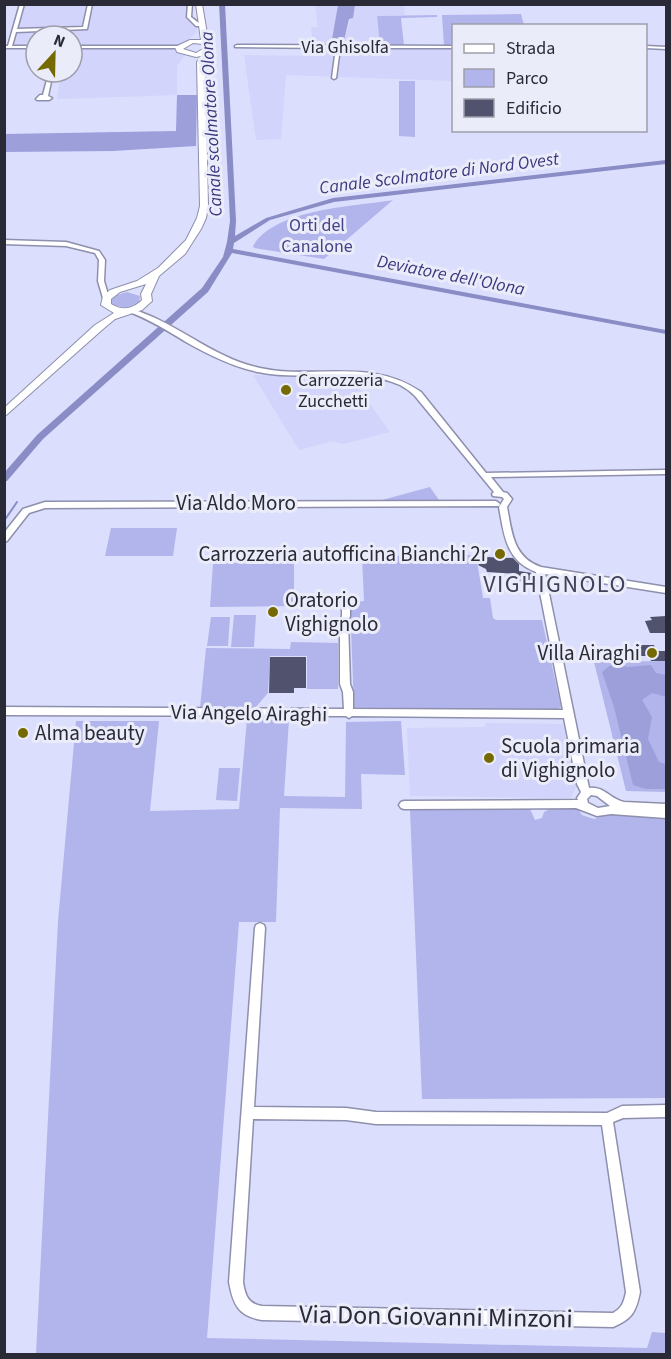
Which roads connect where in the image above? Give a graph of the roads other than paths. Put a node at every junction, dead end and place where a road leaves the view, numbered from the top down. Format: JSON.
{"nodes":[{"id":1,"x":22,"y":4,"type":"edge"},
{"id":2,"x":90,"y":4,"type":"edge"},
{"id":3,"x":190,"y":4,"type":"edge"},
{"id":4,"x":199,"y":4,"type":"edge"},
{"id":5,"x":200,"y":14,"type":"junction"},
{"id":6,"x":198,"y":25,"type":"junction"},
{"id":7,"x":14,"y":31,"type":"junction"},
{"id":8,"x":205,"y":42,"type":"junction"},
{"id":9,"x":182,"y":45,"type":"junction"},
{"id":10,"x":237,"y":46,"type":"dead end"},
{"id":11,"x":7,"y":47,"type":"edge"},
{"id":12,"x":24,"y":47,"type":"edge"},
{"id":13,"x":84,"y":47,"type":"edge"},
{"id":14,"x":338,"y":47,"type":"junction"},
{"id":15,"x":647,"y":47,"type":"edge"},
{"id":16,"x":452,"y":48,"type":"edge"},
{"id":17,"x":666,"y":48,"type":"edge"},
{"id":18,"x":206,"y":52,"type":"junction"},
{"id":19,"x":190,"y":54,"type":"junction"},
{"id":20,"x":201,"y":62,"type":"junction"},
{"id":21,"x":334,"y":78,"type":"dead end"},
{"id":22,"x":48,"y":84,"type":"edge"},
{"id":23,"x":45,"y":96,"type":"dead end"},
{"id":24,"x":4,"y":242,"type":"edge"},
{"id":25,"x":156,"y":273,"type":"junction"},
{"id":26,"x":101,"y":281,"type":"junction"},
{"id":27,"x":122,"y":290,"type":"junction"},
{"id":28,"x":146,"y":298,"type":"junction"},
{"id":29,"x":107,"y":302,"type":"junction"},
{"id":30,"x":128,"y":311,"type":"junction"},
{"id":31,"x":154,"y":319,"type":"junction"},
{"id":32,"x":99,"y":327,"type":"junction"},
{"id":33,"x":4,"y":414,"type":"edge"},
{"id":34,"x":666,"y":472,"type":"edge"},
{"id":35,"x":485,"y":475,"type":"junction"},
{"id":36,"x":497,"y":500,"type":"junction"},
{"id":37,"x":4,"y":539,"type":"edge"},
{"id":38,"x":540,"y":570,"type":"junction"},
{"id":39,"x":666,"y":590,"type":"edge"},
{"id":40,"x":346,"y":598,"type":"dead end"},
{"id":41,"x":4,"y":711,"type":"edge"},
{"id":42,"x":349,"y":714,"type":"junction"},
{"id":43,"x":566,"y":714,"type":"junction"},
{"id":44,"x":584,"y":797,"type":"junction"},
{"id":45,"x":404,"y":805,"type":"dead end"},
{"id":46,"x":605,"y":805,"type":"junction"},
{"id":47,"x":666,"y":808,"type":"edge"},
{"id":48,"x":666,"y":814,"type":"edge"},
{"id":49,"x":260,"y":928,"type":"dead end"},
{"id":50,"x":666,"y":1111,"type":"edge"},
{"id":51,"x":248,"y":1113,"type":"junction"},
{"id":52,"x":607,"y":1119,"type":"junction"}],
"edges":[{"from":1,"to":7,"type":"street"},
{"from":2,"to":7,"type":"street"},
{"from":3,"to":6,"type":"street"},
{"from":4,"to":5,"type":"main road"},
{"from":5,"to":6,"type":"main road"},
{"from":5,"to":8,"type":"main road"},
{"from":6,"to":9,"type":"main road"},
{"from":7,"to":11,"type":"street"},
{"from":8,"to":9,"type":"main road"},
{"from":8,"to":18,"type":"main road"},
{"from":9,"to":13,"type":"street"},
{"from":9,"to":19,"type":"main road"},
{"from":10,"to":14,"type":"street","name":"Via Ghisolfa"},
{"from":11,"to":12,"type":"street"},
{"from":14,"to":16,"type":"street","name":"Via Ghisolfa"},
{"from":14,"to":21,"type":"street"},
{"from":15,"to":17,"type":"street"},
{"from":18,"to":19,"type":"main road"},
{"from":18,"to":20,"type":"main road"},
{"from":19,"to":20,"type":"main road"},
{"from":20,"to":25,"type":"main road"},
{"from":22,"to":23,"type":"street"},
{"from":24,"to":26,"type":"street"},
{"from":25,"to":27,"type":"main road"},
{"from":25,"to":28,"type":"main road"},
{"from":26,"to":27,"type":"street"},
{"from":26,"to":29,"type":"street"},
{"from":27,"to":28,"type":"main road"},
{"from":27,"to":29,"type":"main road"},
{"from":28,"to":30,"type":"main road"},
{"from":28,"to":31,"type":"street"},
{"from":29,"to":30,"type":"main road"},
{"from":29,"to":32,"type":"main road"},
{"from":30,"to":31,"type":"street"},
{"from":30,"to":32,"type":"main road"},
{"from":31,"to":35,"type":"street"},
{"from":32,"to":33,"type":"main road"},
{"from":34,"to":35,"type":"street"},
{"from":35,"to":36,"type":"street"},
{"from":36,"to":37,"type":"street","name":"Via Aldo Moro"},
{"from":36,"to":38,"type":"street"},
{"from":38,"to":39,"type":"street"},
{"from":38,"to":43,"type":"street"},
{"from":40,"to":42,"type":"street","name":"Via Angelo Airaghi"},
{"from":41,"to":42,"type":"street","name":"Via Angelo Airaghi"},
{"from":42,"to":43,"type":"street","name":"Via Angelo Airaghi"},
{"from":43,"to":44,"type":"street"},
{"from":44,"to":45,"type":"street"},
{"from":44,"to":46,"type":"street"},
{"from":44,"to":46,"type":"street"},
{"from":46,"to":47,"type":"street"},
{"from":46,"to":48,"type":"street"},
{"from":49,"to":51,"type":"street","name":"Via Don Giovanni Minzoni"},
{"from":50,"to":52,"type":"street"},
{"from":51,"to":52,"type":"street"},
{"from":51,"to":52,"type":"street","name":"Via Don Giovanni Minzoni"}]}
